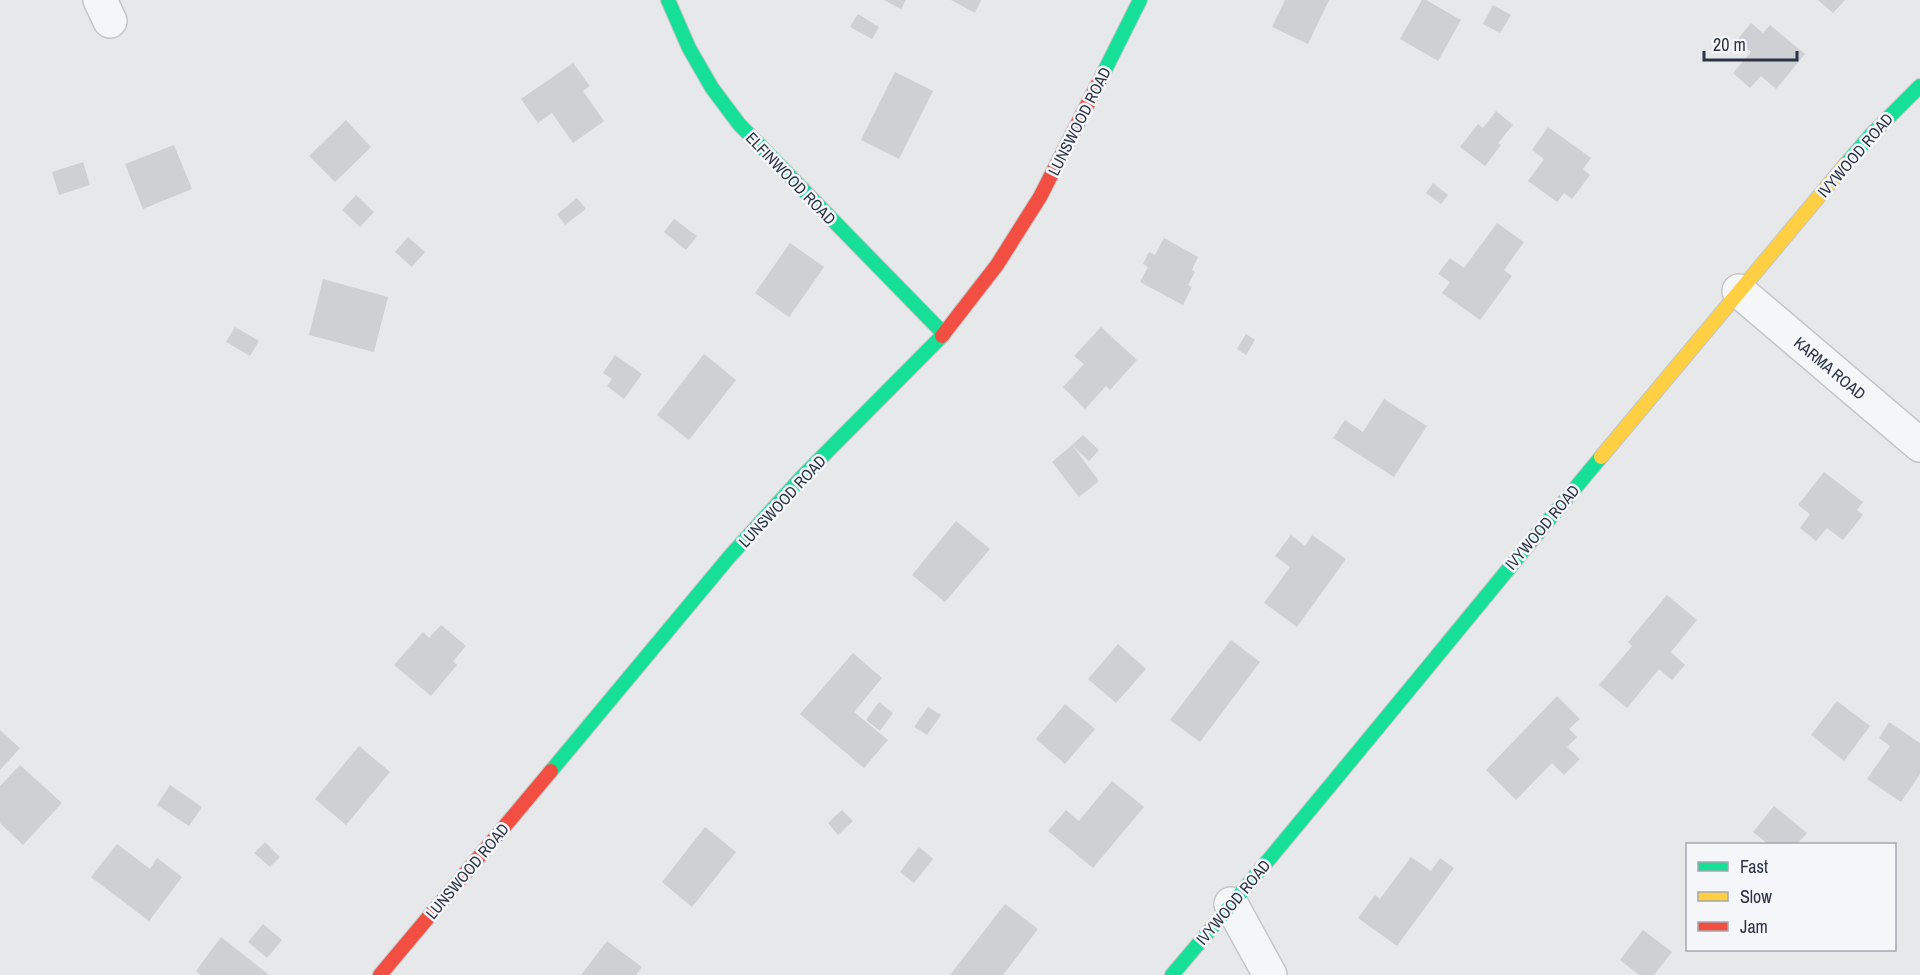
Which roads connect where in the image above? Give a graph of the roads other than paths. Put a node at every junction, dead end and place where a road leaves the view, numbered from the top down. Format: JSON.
{"nodes":[{"id":1,"x":668,"y":0,"type":"edge"},
{"id":2,"x":1140,"y":0,"type":"edge"},
{"id":3,"x":1920,"y":86,"type":"edge"},
{"id":4,"x":1739,"y":291,"type":"junction"},
{"id":5,"x":944,"y":334,"type":"junction"},
{"id":6,"x":1920,"y":445,"type":"edge"},
{"id":7,"x":1231,"y":904,"type":"junction"},
{"id":8,"x":380,"y":975,"type":"edge"},
{"id":9,"x":1172,"y":975,"type":"edge"},
{"id":10,"x":1270,"y":975,"type":"edge"}],
"edges":[{"from":1,"to":5,"type":"street","name":"ELFINWOOD ROAD"},
{"from":2,"to":5,"type":"street","name":"LUNSWOOD ROAD"},
{"from":3,"to":4,"type":"street","name":"IVYWOOD ROAD"},
{"from":4,"to":6,"type":"street","name":"KARMA ROAD"},
{"from":4,"to":7,"type":"street","name":"IVYWOOD ROAD"},
{"from":5,"to":8,"type":"street","name":"LUNSWOOD ROAD"},
{"from":7,"to":9,"type":"street","name":"IVYWOOD ROAD"},
{"from":7,"to":10,"type":"street"}]}
